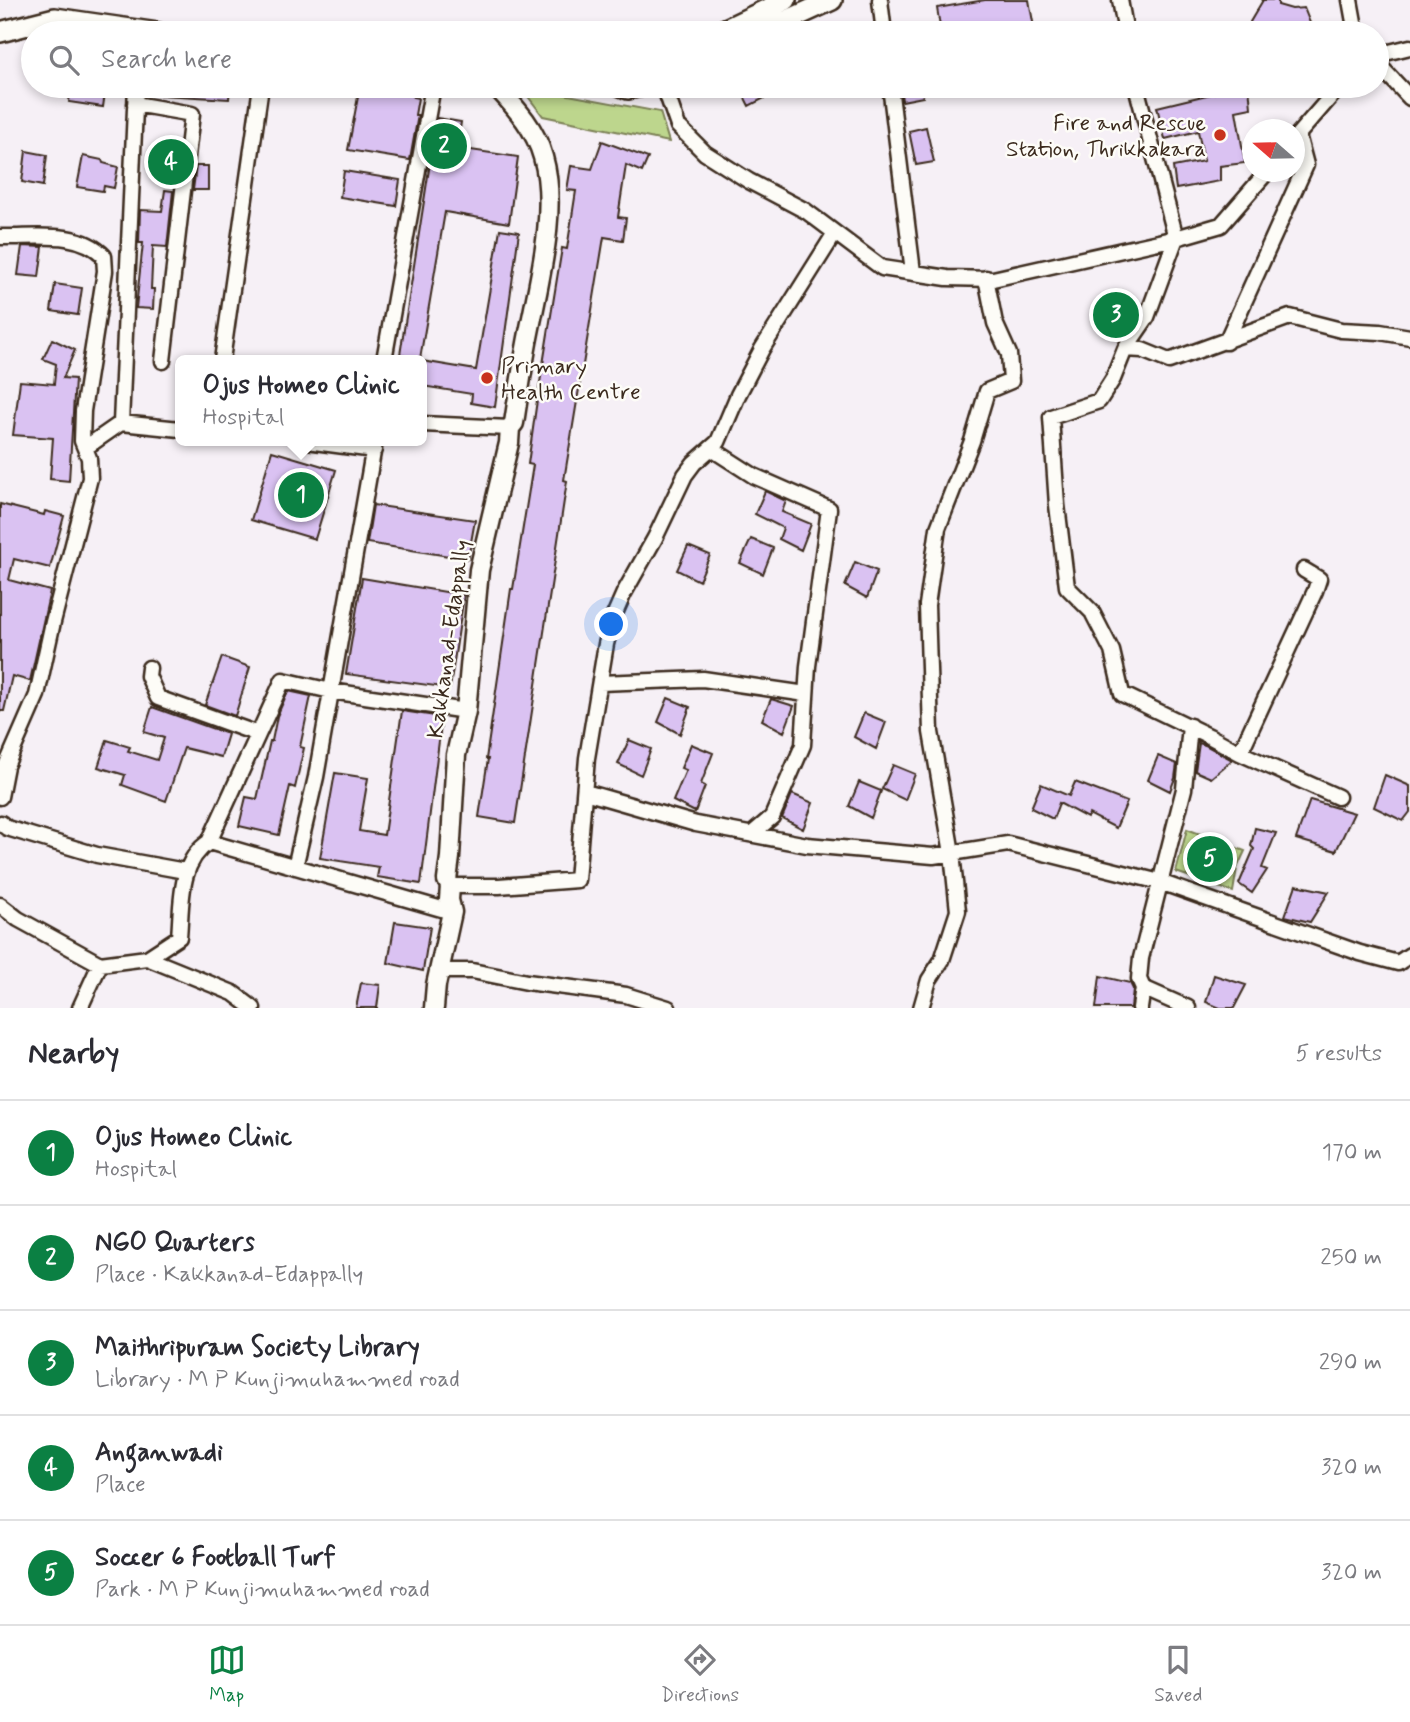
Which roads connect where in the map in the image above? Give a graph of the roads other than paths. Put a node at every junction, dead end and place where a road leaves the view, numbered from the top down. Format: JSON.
{"nodes":[{"id":1,"x":786,"y":0,"type":"edge"},
{"id":2,"x":832,"y":0,"type":"edge"},
{"id":3,"x":880,"y":0,"type":"edge"},
{"id":4,"x":1120,"y":0,"type":"edge"},
{"id":5,"x":1350,"y":0,"type":"edge"},
{"id":6,"x":43,"y":21,"type":"edge"},
{"id":7,"x":74,"y":21,"type":"edge"},
{"id":8,"x":742,"y":21,"type":"edge"},
{"id":9,"x":786,"y":21,"type":"edge"},
{"id":10,"x":883,"y":21,"type":"edge"},
{"id":11,"x":1124,"y":21,"type":"edge"},
{"id":12,"x":1354,"y":21,"type":"edge"},
{"id":13,"x":21,"y":27,"type":"edge"},
{"id":14,"x":0,"y":32,"type":"edge"},
{"id":15,"x":1410,"y":47,"type":"edge"},
{"id":16,"x":1389,"y":52,"type":"edge"},
{"id":17,"x":1389,"y":76,"type":"edge"},
{"id":18,"x":135,"y":98,"type":"edge"},
{"id":19,"x":259,"y":98,"type":"edge"},
{"id":20,"x":431,"y":98,"type":"edge"},
{"id":21,"x":507,"y":98,"type":"edge"},
{"id":22,"x":668,"y":98,"type":"edge"},
{"id":23,"x":891,"y":98,"type":"edge"},
{"id":24,"x":1139,"y":98,"type":"edge"},
{"id":25,"x":1330,"y":98,"type":"edge"},
{"id":26,"x":1410,"y":98,"type":"edge"},
{"id":27,"x":135,"y":104,"type":"junction"},
{"id":28,"x":1305,"y":127,"type":"edge"},
{"id":29,"x":1258,"y":182,"type":"edge"},
{"id":30,"x":1298,"y":182,"type":"edge"},
{"id":31,"x":835,"y":233,"type":"junction"},
{"id":32,"x":0,"y":237,"type":"edge"},
{"id":33,"x":1176,"y":238,"type":"junction"},
{"id":34,"x":913,"y":272,"type":"junction"},
{"id":35,"x":986,"y":278,"type":"junction"},
{"id":36,"x":1410,"y":338,"type":"edge"},
{"id":37,"x":1226,"y":342,"type":"junction"},
{"id":38,"x":1125,"y":349,"type":"junction"},
{"id":39,"x":223,"y":355,"type":"edge"},
{"id":40,"x":385,"y":355,"type":"edge"},
{"id":41,"x":163,"y":361,"type":"dead end"},
{"id":42,"x":121,"y":423,"type":"junction"},
{"id":43,"x":427,"y":424,"type":"edge"},
{"id":44,"x":175,"y":428,"type":"edge"},
{"id":45,"x":510,"y":428,"type":"junction"},
{"id":46,"x":375,"y":446,"type":"edge"},
{"id":47,"x":85,"y":448,"type":"junction"},
{"id":48,"x":712,"y":449,"type":"junction"},
{"id":49,"x":1304,"y":570,"type":"dead end"},
{"id":50,"x":149,"y":668,"type":"dead end"},
{"id":51,"x":600,"y":683,"type":"junction"},
{"id":52,"x":331,"y":691,"type":"junction"},
{"id":53,"x":806,"y":694,"type":"junction"},
{"id":54,"x":466,"y":711,"type":"junction"},
{"id":55,"x":1190,"y":726,"type":"junction"},
{"id":56,"x":258,"y":734,"type":"junction"},
{"id":57,"x":1240,"y":754,"type":"junction"},
{"id":58,"x":585,"y":792,"type":"junction"},
{"id":59,"x":0,"y":797,"type":"edge"},
{"id":60,"x":1338,"y":797,"type":"dead end"},
{"id":61,"x":0,"y":823,"type":"edge"},
{"id":62,"x":752,"y":834,"type":"junction"},
{"id":63,"x":209,"y":842,"type":"junction"},
{"id":64,"x":952,"y":853,"type":"junction"},
{"id":65,"x":295,"y":867,"type":"junction"},
{"id":66,"x":186,"y":871,"type":"junction"},
{"id":67,"x":1160,"y":882,"type":"junction"},
{"id":68,"x":450,"y":886,"type":"junction"},
{"id":69,"x":1,"y":907,"type":"edge"},
{"id":70,"x":452,"y":912,"type":"junction"},
{"id":71,"x":1410,"y":955,"type":"edge"},
{"id":72,"x":147,"y":958,"type":"junction"},
{"id":73,"x":100,"y":964,"type":"junction"},
{"id":74,"x":440,"y":971,"type":"junction"},
{"id":75,"x":1143,"y":988,"type":"junction"},
{"id":76,"x":644,"y":1004,"type":"edge"},
{"id":77,"x":80,"y":1008,"type":"edge"},
{"id":78,"x":253,"y":1008,"type":"edge"},
{"id":79,"x":434,"y":1008,"type":"edge"},
{"id":80,"x":668,"y":1008,"type":"edge"},
{"id":81,"x":921,"y":1008,"type":"edge"},
{"id":82,"x":1140,"y":1008,"type":"edge"},
{"id":83,"x":1188,"y":1008,"type":"edge"}],
"edges":[{"from":1,"to":8,"type":"main road"},
{"from":2,"to":9,"type":"main road"},
{"from":3,"to":10,"type":"street"},
{"from":4,"to":11,"type":"street"},
{"from":5,"to":12,"type":"street"},
{"from":6,"to":7,"type":"main road"},
{"from":13,"to":14,"type":"main road"},
{"from":15,"to":16,"type":"street"},
{"from":17,"to":26,"type":"street"},
{"from":18,"to":27,"type":"street"},
{"from":19,"to":39,"type":"street"},
{"from":20,"to":40,"type":"street"},
{"from":21,"to":45,"type":"street","name":"Kakkanad-Edappally"},
{"from":22,"to":31,"type":"street"},
{"from":23,"to":34,"type":"street"},
{"from":24,"to":33,"type":"street"},
{"from":25,"to":28,"type":"street"},
{"from":27,"to":41,"type":"street"},
{"from":27,"to":42,"type":"street"},
{"from":29,"to":33,"type":"street"},
{"from":30,"to":37,"type":"street"},
{"from":31,"to":34,"type":"street"},
{"from":31,"to":48,"type":"street"},
{"from":32,"to":47,"type":"street"},
{"from":33,"to":35,"type":"street"},
{"from":33,"to":38,"type":"street"},
{"from":34,"to":35,"type":"street"},
{"from":35,"to":64,"type":"street"},
{"from":36,"to":37,"type":"street"},
{"from":37,"to":38,"type":"street"},
{"from":38,"to":55,"type":"street"},
{"from":42,"to":44,"type":"street"},
{"from":42,"to":47,"type":"street"},
{"from":43,"to":45,"type":"street"},
{"from":45,"to":54,"type":"street","name":"Kakkanad-Edappally"},
{"from":46,"to":52,"type":"street"},
{"from":47,"to":59,"type":"street"},
{"from":48,"to":51,"type":"street"},
{"from":48,"to":53,"type":"street"},
{"from":49,"to":57,"type":"street"},
{"from":50,"to":56,"type":"street"},
{"from":51,"to":53,"type":"street"},
{"from":51,"to":58,"type":"street"},
{"from":52,"to":54,"type":"street"},
{"from":52,"to":56,"type":"street"},
{"from":52,"to":65,"type":"street"},
{"from":53,"to":62,"type":"street"},
{"from":54,"to":68,"type":"street","name":"Kakkanad-Edappally"},
{"from":55,"to":57,"type":"street"},
{"from":55,"to":67,"type":"street"},
{"from":56,"to":63,"type":"street"},
{"from":57,"to":60,"type":"street"},
{"from":58,"to":62,"type":"street"},
{"from":58,"to":68,"type":"street"},
{"from":61,"to":66,"type":"street"},
{"from":62,"to":64,"type":"street"},
{"from":63,"to":65,"type":"street"},
{"from":63,"to":66,"type":"street"},
{"from":64,"to":67,"type":"street"},
{"from":64,"to":81,"type":"street"},
{"from":65,"to":70,"type":"street"},
{"from":66,"to":72,"type":"street"},
{"from":67,"to":71,"type":"street"},
{"from":67,"to":75,"type":"street"},
{"from":68,"to":70,"type":"street","name":"Kakkanad-Edappally"},
{"from":69,"to":73,"type":"street"},
{"from":70,"to":74,"type":"street","name":"Kakkanad-Edappally"},
{"from":72,"to":73,"type":"street"},
{"from":72,"to":78,"type":"street"},
{"from":73,"to":77,"type":"street"},
{"from":74,"to":76,"type":"street"},
{"from":74,"to":79,"type":"street","name":"Kakkanad-Edappally"},
{"from":75,"to":82,"type":"street"},
{"from":75,"to":83,"type":"street"},
{"from":76,"to":80,"type":"street"}]}
